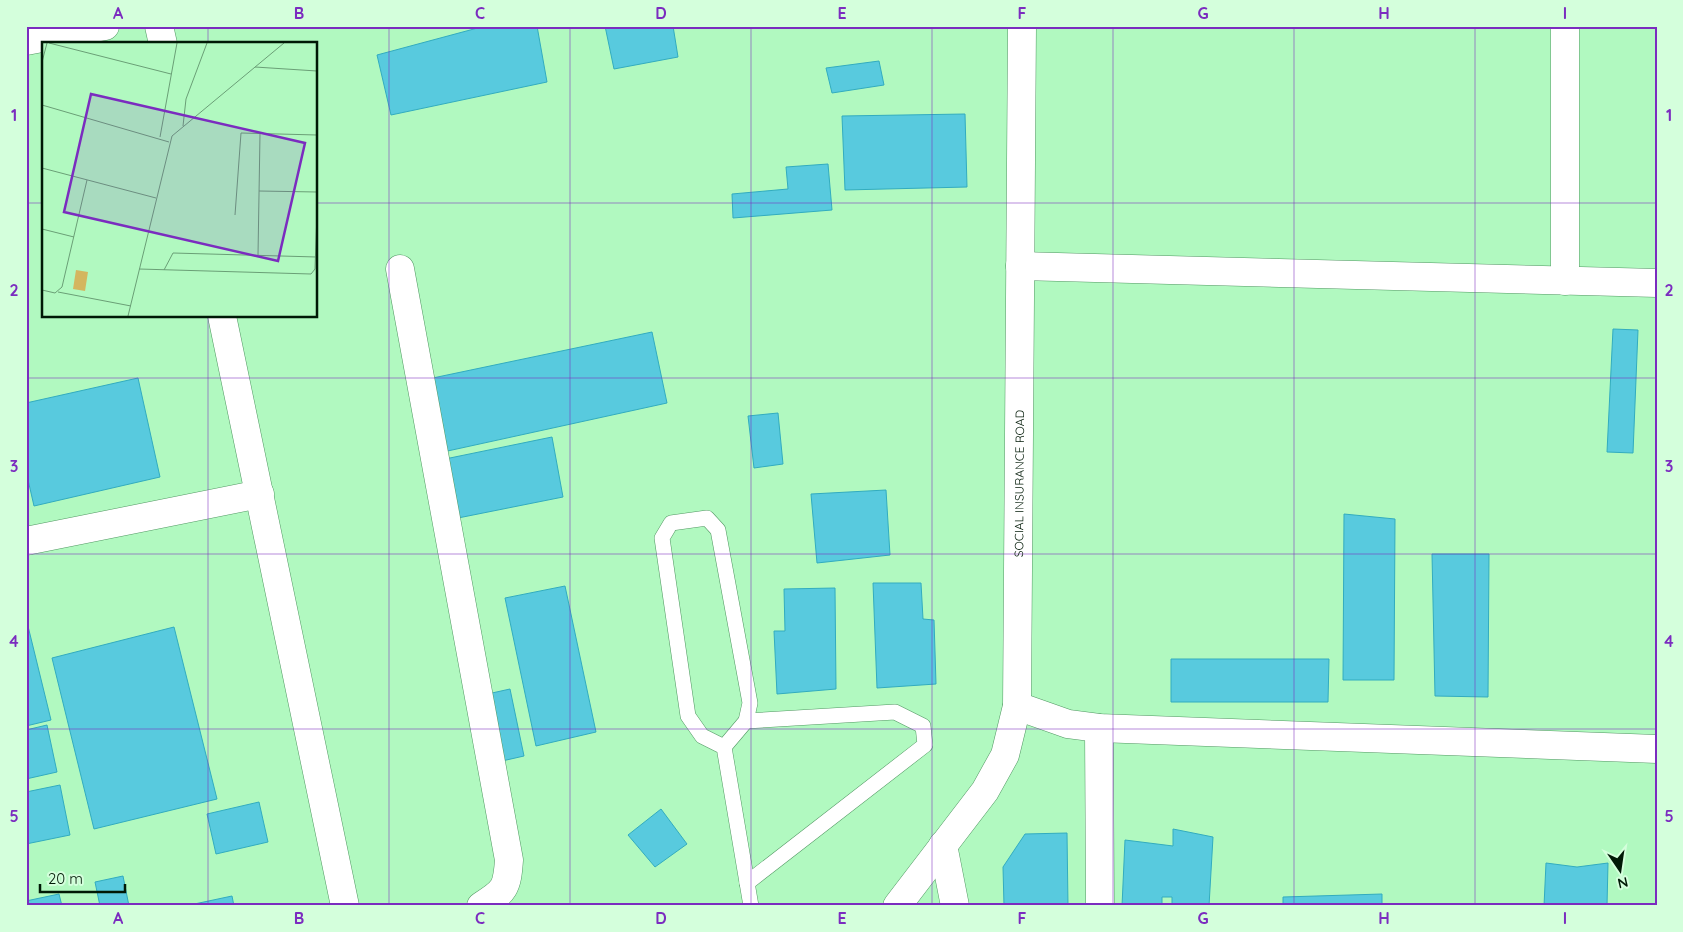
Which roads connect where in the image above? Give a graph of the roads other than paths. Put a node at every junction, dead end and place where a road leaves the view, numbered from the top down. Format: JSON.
{"nodes":[{"id":1,"x":105,"y":26,"type":"edge"},
{"id":2,"x":159,"y":26,"type":"edge"},
{"id":3,"x":1022,"y":26,"type":"edge"},
{"id":4,"x":1565,"y":26,"type":"edge"},
{"id":5,"x":26,"y":41,"type":"edge"},
{"id":6,"x":163,"y":42,"type":"edge"},
{"id":7,"x":1020,"y":266,"type":"junction"},
{"id":8,"x":400,"y":269,"type":"dead end"},
{"id":9,"x":1565,"y":281,"type":"junction"},
{"id":10,"x":1657,"y":283,"type":"edge"},
{"id":11,"x":222,"y":318,"type":"edge"},
{"id":12,"x":260,"y":494,"type":"junction"},
{"id":13,"x":26,"y":542,"type":"edge"},
{"id":14,"x":1017,"y":706,"type":"junction"},
{"id":15,"x":746,"y":721,"type":"junction"},
{"id":16,"x":1099,"y":728,"type":"junction"},
{"id":17,"x":724,"y":747,"type":"junction"},
{"id":18,"x":1657,"y":750,"type":"edge"},
{"id":19,"x":944,"y":845,"type":"junction"},
{"id":20,"x":746,"y":883,"type":"junction"},
{"id":21,"x":345,"y":906,"type":"edge"},
{"id":22,"x":481,"y":906,"type":"edge"},
{"id":23,"x":751,"y":906,"type":"edge"},
{"id":24,"x":897,"y":906,"type":"edge"},
{"id":25,"x":955,"y":906,"type":"edge"},
{"id":26,"x":1100,"y":906,"type":"edge"}],
"edges":[{"from":1,"to":5,"type":"street"},
{"from":2,"to":6,"type":"street"},
{"from":3,"to":7,"type":"street","name":"SOCIAL INSURANCE ROAD"},
{"from":4,"to":9,"type":"street"},
{"from":7,"to":9,"type":"street"},
{"from":7,"to":14,"type":"street","name":"SOCIAL INSURANCE ROAD"},
{"from":8,"to":22,"type":"street"},
{"from":9,"to":10,"type":"street"},
{"from":11,"to":12,"type":"street"},
{"from":12,"to":13,"type":"street"},
{"from":12,"to":21,"type":"street"},
{"from":14,"to":16,"type":"street"},
{"from":14,"to":19,"type":"street","name":"SOCIAL INSURANCE ROAD"},
{"from":15,"to":17,"type":"lane"},
{"from":15,"to":17,"type":"lane"},
{"from":15,"to":20,"type":"lane"},
{"from":16,"to":18,"type":"street"},
{"from":16,"to":26,"type":"street"},
{"from":17,"to":20,"type":"lane"},
{"from":19,"to":24,"type":"street","name":"SOCIAL INSURANCE ROAD"},
{"from":19,"to":25,"type":"street"},
{"from":20,"to":23,"type":"lane"}]}
